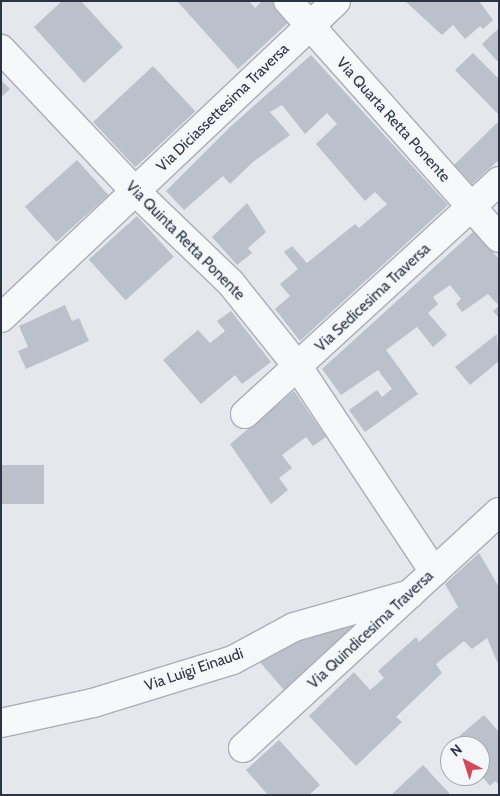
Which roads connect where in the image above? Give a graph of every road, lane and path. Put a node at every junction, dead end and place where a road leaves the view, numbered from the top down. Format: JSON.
{"nodes":[{"id":1,"x":288,"y":1,"type":"edge"},
{"id":2,"x":336,"y":1,"type":"edge"},
{"id":3,"x":308,"y":26,"type":"junction"},
{"id":4,"x":1,"y":50,"type":"edge"},
{"id":5,"x":499,"y":181,"type":"edge"},
{"id":6,"x":136,"y":191,"type":"junction"},
{"id":7,"x":470,"y":207,"type":"junction"},
{"id":8,"x":499,"y":238,"type":"edge"},
{"id":9,"x":1,"y":318,"type":"edge"},
{"id":10,"x":298,"y":367,"type":"junction"},
{"id":11,"x":245,"y":414,"type":"dead end"},
{"id":12,"x":499,"y":512,"type":"edge"},
{"id":13,"x":434,"y":572,"type":"junction"},
{"id":14,"x":410,"y":594,"type":"junction"},
{"id":15,"x":1,"y":723,"type":"edge"},
{"id":16,"x":243,"y":748,"type":"dead end"}],
"edges":[{"from":1,"to":3,"type":"street","name":"Via Quarta Retta Ponente"},
{"from":2,"to":3,"type":"street","name":"Via Diciassettesima Traversa"},
{"from":3,"to":6,"type":"street","name":"Via Diciassettesima Traversa"},
{"from":3,"to":7,"type":"street","name":"Via Quarta Retta Ponente"},
{"from":4,"to":6,"type":"street","name":"Via Quinta Retta Ponente"},
{"from":5,"to":7,"type":"street","name":"Via Sedicesima Traversa"},
{"from":6,"to":9,"type":"street","name":"Via Diciassettesima Traversa"},
{"from":6,"to":10,"type":"street","name":"Via Quinta Retta Ponente"},
{"from":7,"to":8,"type":"street","name":"Via Quarta Retta Ponente"},
{"from":7,"to":10,"type":"street","name":"Via Sedicesima Traversa"},
{"from":10,"to":11,"type":"street","name":"Via Sedicesima Traversa"},
{"from":10,"to":13,"type":"street","name":"Via Quinta Retta Ponente"},
{"from":12,"to":13,"type":"street","name":"Via Quindicesima Traversa"},
{"from":13,"to":14,"type":"street","name":"Via Quindicesima Traversa"},
{"from":14,"to":15,"type":"street","name":"Via Luigi Einaudi"},
{"from":14,"to":16,"type":"street","name":"Via Quindicesima Traversa"}]}
